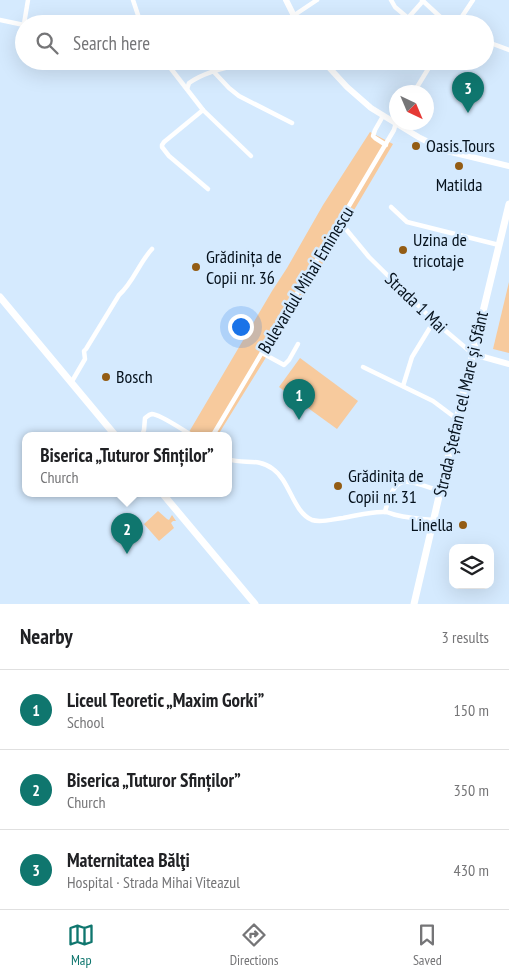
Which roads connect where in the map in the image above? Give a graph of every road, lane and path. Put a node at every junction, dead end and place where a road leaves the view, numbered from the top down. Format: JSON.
{"nodes":[{"id":1,"x":28,"y":0,"type":"edge"},
{"id":2,"x":133,"y":0,"type":"edge"},
{"id":3,"x":286,"y":0,"type":"edge"},
{"id":4,"x":317,"y":0,"type":"edge"},
{"id":5,"x":391,"y":0,"type":"edge"},
{"id":6,"x":472,"y":0,"type":"edge"},
{"id":7,"x":423,"y":1,"type":"edge"},
{"id":8,"x":26,"y":15,"type":"edge"},
{"id":9,"x":138,"y":15,"type":"edge"},
{"id":10,"x":293,"y":15,"type":"edge"},
{"id":11,"x":294,"y":15,"type":"edge"},
{"id":12,"x":404,"y":15,"type":"edge"},
{"id":13,"x":411,"y":15,"type":"edge"},
{"id":14,"x":438,"y":15,"type":"edge"},
{"id":15,"x":463,"y":15,"type":"edge"},
{"id":16,"x":0,"y":20,"type":"edge"},
{"id":17,"x":15,"y":22,"type":"edge"},
{"id":18,"x":494,"y":44,"type":"edge"},
{"id":19,"x":509,"y":50,"type":"edge"},
{"id":20,"x":173,"y":70,"type":"edge"},
{"id":21,"x":221,"y":70,"type":"edge"},
{"id":22,"x":332,"y":70,"type":"edge"},
{"id":23,"x":427,"y":70,"type":"edge"},
{"id":24,"x":214,"y":72,"type":"junction"},
{"id":25,"x":418,"y":85,"type":"edge"},
{"id":26,"x":187,"y":89,"type":"junction"},
{"id":27,"x":203,"y":110,"type":"junction"},
{"id":28,"x":383,"y":116,"type":"junction"},
{"id":29,"x":389,"y":119,"type":"edge"},
{"id":30,"x":292,"y":123,"type":"dead end"},
{"id":31,"x":394,"y":130,"type":"edge"},
{"id":32,"x":409,"y":130,"type":"edge"},
{"id":33,"x":386,"y":144,"type":"junction"},
{"id":34,"x":251,"y":156,"type":"dead end"},
{"id":35,"x":509,"y":166,"type":"edge"},
{"id":36,"x":208,"y":189,"type":"dead end"},
{"id":37,"x":509,"y":204,"type":"edge"},
{"id":38,"x":391,"y":207,"type":"dead end"},
{"id":39,"x":342,"y":219,"type":"junction"},
{"id":40,"x":499,"y":244,"type":"junction"},
{"id":41,"x":152,"y":249,"type":"dead end"},
{"id":42,"x":0,"y":297,"type":"edge"},
{"id":43,"x":434,"y":321,"type":"junction"},
{"id":44,"x":298,"y":344,"type":"dead end"},
{"id":45,"x":262,"y":352,"type":"junction"},
{"id":46,"x":473,"y":354,"type":"junction"},
{"id":47,"x":509,"y":364,"type":"edge"},
{"id":48,"x":363,"y":367,"type":"dead end"},
{"id":49,"x":71,"y":383,"type":"junction"},
{"id":50,"x":403,"y":386,"type":"junction"},
{"id":51,"x":457,"y":419,"type":"junction"},
{"id":52,"x":112,"y":432,"type":"edge"},
{"id":53,"x":143,"y":432,"type":"edge"},
{"id":54,"x":187,"y":432,"type":"edge"},
{"id":55,"x":215,"y":432,"type":"edge"},
{"id":56,"x":232,"y":461,"type":"edge"},
{"id":57,"x":441,"y":491,"type":"junction"},
{"id":58,"x":165,"y":497,"type":"edge"},
{"id":59,"x":385,"y":512,"type":"junction"},
{"id":60,"x":434,"y":520,"type":"junction"},
{"id":61,"x":255,"y":604,"type":"edge"},
{"id":62,"x":414,"y":604,"type":"edge"}],
"edges":[{"from":1,"to":8,"type":"street"},
{"from":2,"to":9,"type":"street"},
{"from":3,"to":10,"type":"street"},
{"from":4,"to":11,"type":"street"},
{"from":5,"to":12,"type":"street"},
{"from":6,"to":15,"type":"street"},
{"from":7,"to":13,"type":"street"},
{"from":7,"to":14,"type":"street"},
{"from":16,"to":17,"type":"street"},
{"from":18,"to":19,"type":"street"},
{"from":20,"to":26,"type":"street"},
{"from":21,"to":24,"type":"street"},
{"from":22,"to":28,"type":"street"},
{"from":23,"to":25,"type":"street"},
{"from":24,"to":26,"type":"street"},
{"from":24,"to":30,"type":"street"},
{"from":26,"to":27,"type":"street"},
{"from":27,"to":34,"type":"street"},
{"from":27,"to":36,"type":"street"},
{"from":28,"to":29,"type":"street"},
{"from":28,"to":33,"type":"street"},
{"from":31,"to":33,"type":"street","name":"Bulevardul Mihai Eminescu"},
{"from":32,"to":35,"type":"street"},
{"from":33,"to":39,"type":"street","name":"Bulevardul Mihai Eminescu"},
{"from":37,"to":40,"type":"main road","name":"Strada Ștefan cel Mare și Sfânt"},
{"from":38,"to":40,"type":"street"},
{"from":39,"to":43,"type":"street","name":"Strada 1 Mai"},
{"from":39,"to":45,"type":"street","name":"Bulevardul Mihai Eminescu"},
{"from":40,"to":46,"type":"main road","name":"Strada Ștefan cel Mare și Sfânt"},
{"from":41,"to":49,"type":"street"},
{"from":42,"to":49,"type":"main road"},
{"from":43,"to":46,"type":"street","name":"Strada 1 Mai"},
{"from":43,"to":50,"type":"street"},
{"from":44,"to":45,"type":"street"},
{"from":45,"to":55,"type":"street","name":"Bulevardul Mihai Eminescu"},
{"from":46,"to":47,"type":"street","name":"Strada 1 Mai"},
{"from":46,"to":51,"type":"main road","name":"Strada Ștefan cel Mare și Sfânt"},
{"from":48,"to":50,"type":"street"},
{"from":49,"to":52,"type":"main road"},
{"from":50,"to":51,"type":"street"},
{"from":51,"to":57,"type":"main road","name":"Strada Ștefan cel Mare și Sfânt"},
{"from":53,"to":54,"type":"street"},
{"from":56,"to":59,"type":"street"},
{"from":57,"to":59,"type":"street"},
{"from":57,"to":60,"type":"main road","name":"Strada Ștefan cel Mare și Sfânt"},
{"from":58,"to":61,"type":"main road"},
{"from":59,"to":60,"type":"street"},
{"from":60,"to":62,"type":"main road","name":"Strada Ștefan cel Mare și Sfânt"}]}
